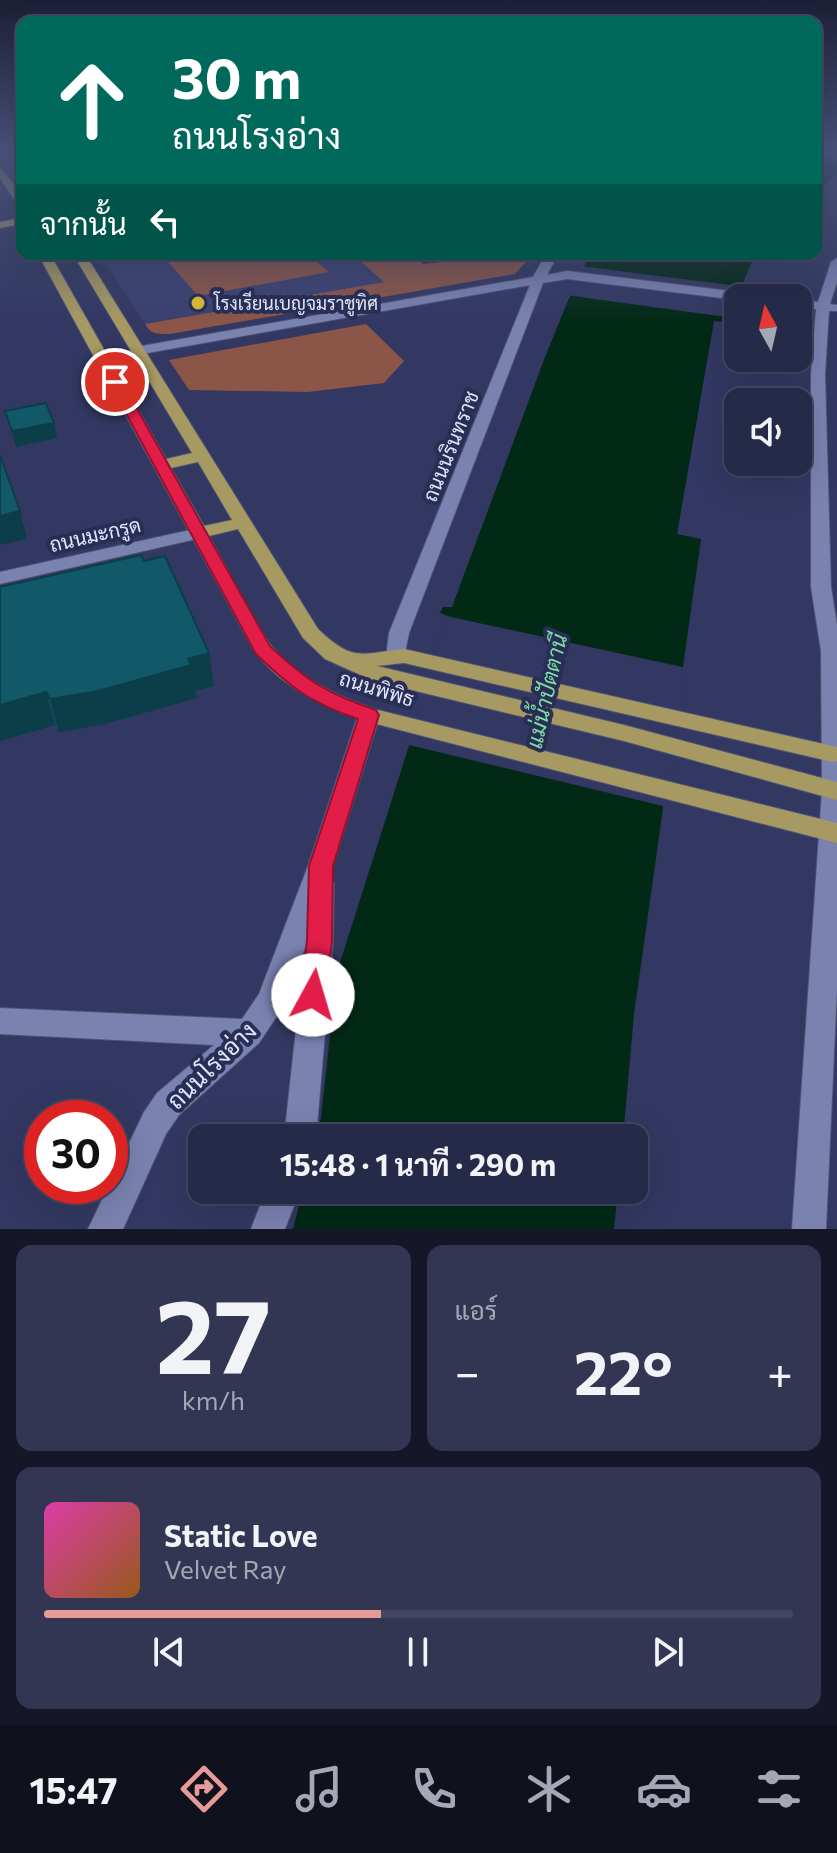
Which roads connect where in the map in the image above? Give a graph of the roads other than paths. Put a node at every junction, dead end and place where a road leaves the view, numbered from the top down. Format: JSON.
{"nodes":[{"id":1,"x":50,"y":260,"type":"edge"},
{"id":2,"x":80,"y":260,"type":"edge"},
{"id":3,"x":549,"y":260,"type":"edge"},
{"id":4,"x":837,"y":262,"type":"edge"},
{"id":5,"x":539,"y":278,"type":"junction"},
{"id":6,"x":724,"y":294,"type":"edge"},
{"id":7,"x":88,"y":300,"type":"junction"},
{"id":8,"x":830,"y":308,"type":"edge"},
{"id":9,"x":119,"y":347,"type":"junction"},
{"id":10,"x":148,"y":402,"type":"junction"},
{"id":11,"x":203,"y":456,"type":"junction"},
{"id":12,"x":163,"y":465,"type":"junction"},
{"id":13,"x":244,"y":522,"type":"junction"},
{"id":14,"x":199,"y":533,"type":"junction"},
{"id":15,"x":0,"y":578,"type":"edge"},
{"id":16,"x":831,"y":609,"type":"edge"},
{"id":17,"x":834,"y":652,"type":"edge"},
{"id":18,"x":400,"y":656,"type":"junction"},
{"id":19,"x":350,"y":662,"type":"junction"},
{"id":20,"x":380,"y":718,"type":"junction"},
{"id":21,"x":833,"y":754,"type":"junction"},
{"id":22,"x":836,"y":791,"type":"edge"},
{"id":23,"x":833,"y":832,"type":"edge"},
{"id":24,"x":321,"y":866,"type":"junction"},
{"id":25,"x":0,"y":1021,"type":"edge"},
{"id":26,"x":249,"y":1033,"type":"junction"},
{"id":27,"x":301,"y":1124,"type":"edge"},
{"id":28,"x":278,"y":1204,"type":"edge"},
{"id":29,"x":105,"y":1229,"type":"edge"},
{"id":30,"x":268,"y":1229,"type":"edge"},
{"id":31,"x":809,"y":1229,"type":"edge"}],
"edges":[{"from":1,"to":7,"type":"main road","name":"ถนนพิพิธ"},
{"from":2,"to":7,"type":"main road","name":"ถนนพิพิธ"},
{"from":3,"to":5,"type":"street","name":"ถนนนรินทราช"},
{"from":4,"to":8,"type":"street"},
{"from":5,"to":6,"type":"street"},
{"from":5,"to":9,"type":"street"},
{"from":5,"to":18,"type":"street","name":"ถนนนรินทราช"},
{"from":7,"to":9,"type":"main road","name":"ถนนพิพิธ"},
{"from":7,"to":9,"type":"main road","name":"ถนนพิพิธ"},
{"from":8,"to":16,"type":"street"},
{"from":9,"to":10,"type":"main road","name":"ถนนพิพิธ"},
{"from":9,"to":10,"type":"main road","name":"ถนนพิพิธ"},
{"from":10,"to":11,"type":"main road","name":"ถนนพิพิธ"},
{"from":10,"to":12,"type":"main road","name":"ถนนพิพิธ"},
{"from":11,"to":12,"type":"main road"},
{"from":11,"to":13,"type":"main road","name":"ถนนพิพิธ"},
{"from":12,"to":14,"type":"main road","name":"ถนนพิพิธ"},
{"from":13,"to":14,"type":"main road"},
{"from":13,"to":19,"type":"main road","name":"ถนนพิพิธ"},
{"from":14,"to":15,"type":"street","name":"ถนนมะกรูด"},
{"from":14,"to":20,"type":"main road","name":"ถนนพิพิธ"},
{"from":16,"to":17,"type":"street"},
{"from":17,"to":21,"type":"street"},
{"from":18,"to":19,"type":"main road","name":"ถนนพิพิธ"},
{"from":18,"to":21,"type":"main road","name":"ถนนพิพิธ"},
{"from":19,"to":22,"type":"main road","name":"ถนนพิพิธ"},
{"from":20,"to":23,"type":"main road","name":"ถนนพิพิธ"},
{"from":20,"to":24,"type":"street","name":"ถนนโรงอ่าง"},
{"from":21,"to":22,"type":"street"},
{"from":22,"to":23,"type":"street"},
{"from":23,"to":31,"type":"street"},
{"from":24,"to":26,"type":"street","name":"ถนนโรงอ่าง"},
{"from":24,"to":27,"type":"street"},
{"from":25,"to":26,"type":"street"},
{"from":26,"to":29,"type":"street","name":"ถนนโรงอ่าง"},
{"from":28,"to":30,"type":"street"}]}
